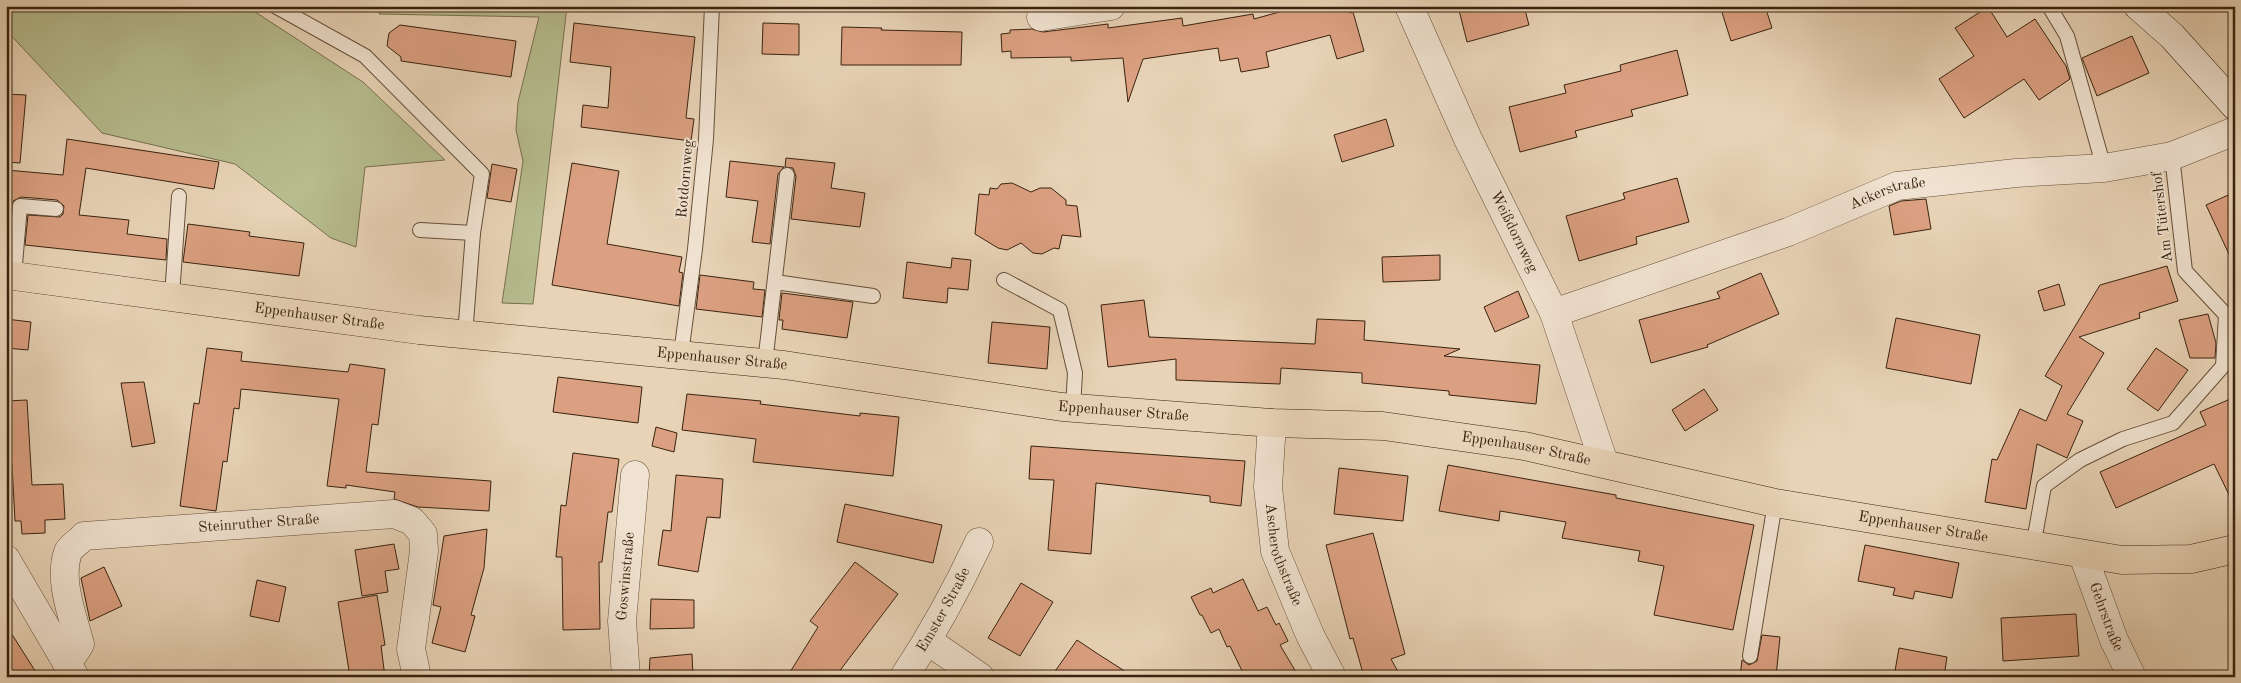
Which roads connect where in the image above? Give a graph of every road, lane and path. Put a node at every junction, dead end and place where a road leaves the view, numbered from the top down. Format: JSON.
{"nodes":[{"id":1,"x":275,"y":6,"type":"edge"},
{"id":2,"x":712,"y":6,"type":"edge"},
{"id":3,"x":1112,"y":6,"type":"edge"},
{"id":4,"x":1409,"y":6,"type":"edge"},
{"id":5,"x":2049,"y":6,"type":"edge"},
{"id":6,"x":2138,"y":6,"type":"edge"},
{"id":7,"x":1041,"y":17,"type":"dead end"},
{"id":8,"x":2235,"y":106,"type":"edge"},
{"id":9,"x":2235,"y":131,"type":"edge"},
{"id":10,"x":2172,"y":156,"type":"junction"},
{"id":11,"x":2104,"y":168,"type":"junction"},
{"id":12,"x":787,"y":175,"type":"dead end"},
{"id":13,"x":180,"y":196,"type":"dead end"},
{"id":14,"x":56,"y":209,"type":"dead end"},
{"id":15,"x":420,"y":230,"type":"dead end"},
{"id":16,"x":473,"y":233,"type":"junction"},
{"id":17,"x":10,"y":275,"type":"edge"},
{"id":18,"x":1004,"y":280,"type":"dead end"},
{"id":19,"x":775,"y":282,"type":"junction"},
{"id":20,"x":172,"y":296,"type":"junction"},
{"id":21,"x":873,"y":296,"type":"dead end"},
{"id":22,"x":1554,"y":313,"type":"junction"},
{"id":23,"x":465,"y":335,"type":"junction"},
{"id":24,"x":681,"y":354,"type":"junction"},
{"id":25,"x":765,"y":363,"type":"junction"},
{"id":26,"x":1073,"y":408,"type":"junction"},
{"id":27,"x":1272,"y":423,"type":"junction"},
{"id":28,"x":1604,"y":463,"type":"junction"},
{"id":29,"x":635,"y":475,"type":"dead end"},
{"id":30,"x":1776,"y":503,"type":"junction"},
{"id":31,"x":979,"y":542,"type":"dead end"},
{"id":32,"x":2033,"y":547,"type":"junction"},
{"id":33,"x":2235,"y":549,"type":"edge"},
{"id":34,"x":2083,"y":555,"type":"junction"},
{"id":35,"x":6,"y":559,"type":"edge"},
{"id":36,"x":928,"y":641,"type":"junction"},
{"id":37,"x":1750,"y":656,"type":"dead end"},
{"id":38,"x":71,"y":670,"type":"edge"},
{"id":39,"x":417,"y":677,"type":"edge"},
{"id":40,"x":626,"y":677,"type":"edge"},
{"id":41,"x":904,"y":677,"type":"edge"},
{"id":42,"x":980,"y":677,"type":"edge"},
{"id":43,"x":1332,"y":677,"type":"edge"},
{"id":44,"x":2132,"y":677,"type":"edge"}],
"edges":[{"from":1,"to":16,"type":"lane"},
{"from":2,"to":24,"type":"lane","name":"Rotdornweg"},
{"from":3,"to":7,"type":"street"},
{"from":4,"to":22,"type":"street","name":"Weißdornweg"},
{"from":5,"to":11,"type":"lane"},
{"from":6,"to":8,"type":"street"},
{"from":9,"to":10,"type":"street","name":"Ackerstraße"},
{"from":10,"to":11,"type":"street","name":"Ackerstraße"},
{"from":10,"to":32,"type":"lane","name":"Am Tütershof"},
{"from":11,"to":22,"type":"street","name":"Ackerstraße"},
{"from":12,"to":19,"type":"lane"},
{"from":13,"to":20,"type":"lane"},
{"from":14,"to":17,"type":"lane"},
{"from":15,"to":16,"type":"lane"},
{"from":16,"to":23,"type":"lane"},
{"from":17,"to":20,"type":"main road","name":"Eppenhauser Straße"},
{"from":18,"to":26,"type":"lane"},
{"from":19,"to":21,"type":"lane"},
{"from":19,"to":25,"type":"lane"},
{"from":20,"to":23,"type":"main road","name":"Eppenhauser Straße"},
{"from":22,"to":28,"type":"street","name":"Weißdornweg"},
{"from":23,"to":24,"type":"main road","name":"Eppenhauser Straße"},
{"from":24,"to":25,"type":"main road","name":"Eppenhauser Straße"},
{"from":25,"to":26,"type":"main road","name":"Eppenhauser Straße"},
{"from":26,"to":27,"type":"main road","name":"Eppenhauser Straße"},
{"from":27,"to":28,"type":"main road","name":"Eppenhauser Straße"},
{"from":27,"to":43,"type":"street","name":"Ascherothstraße"},
{"from":28,"to":30,"type":"main road","name":"Eppenhauser Straße"},
{"from":29,"to":40,"type":"street","name":"Goswinstraße"},
{"from":30,"to":32,"type":"main road","name":"Eppenhauser Straße"},
{"from":30,"to":37,"type":"lane"},
{"from":31,"to":36,"type":"street","name":"Emster Straße"},
{"from":32,"to":34,"type":"main road","name":"Eppenhauser Straße"},
{"from":33,"to":34,"type":"main road","name":"Eppenhauser Straße"},
{"from":34,"to":44,"type":"street","name":"Gehrstraße"},
{"from":35,"to":38,"type":"street"},
{"from":36,"to":41,"type":"street","name":"Emster Straße"},
{"from":36,"to":42,"type":"street"},
{"from":38,"to":39,"type":"street","name":"Steinruther Straße"}]}
